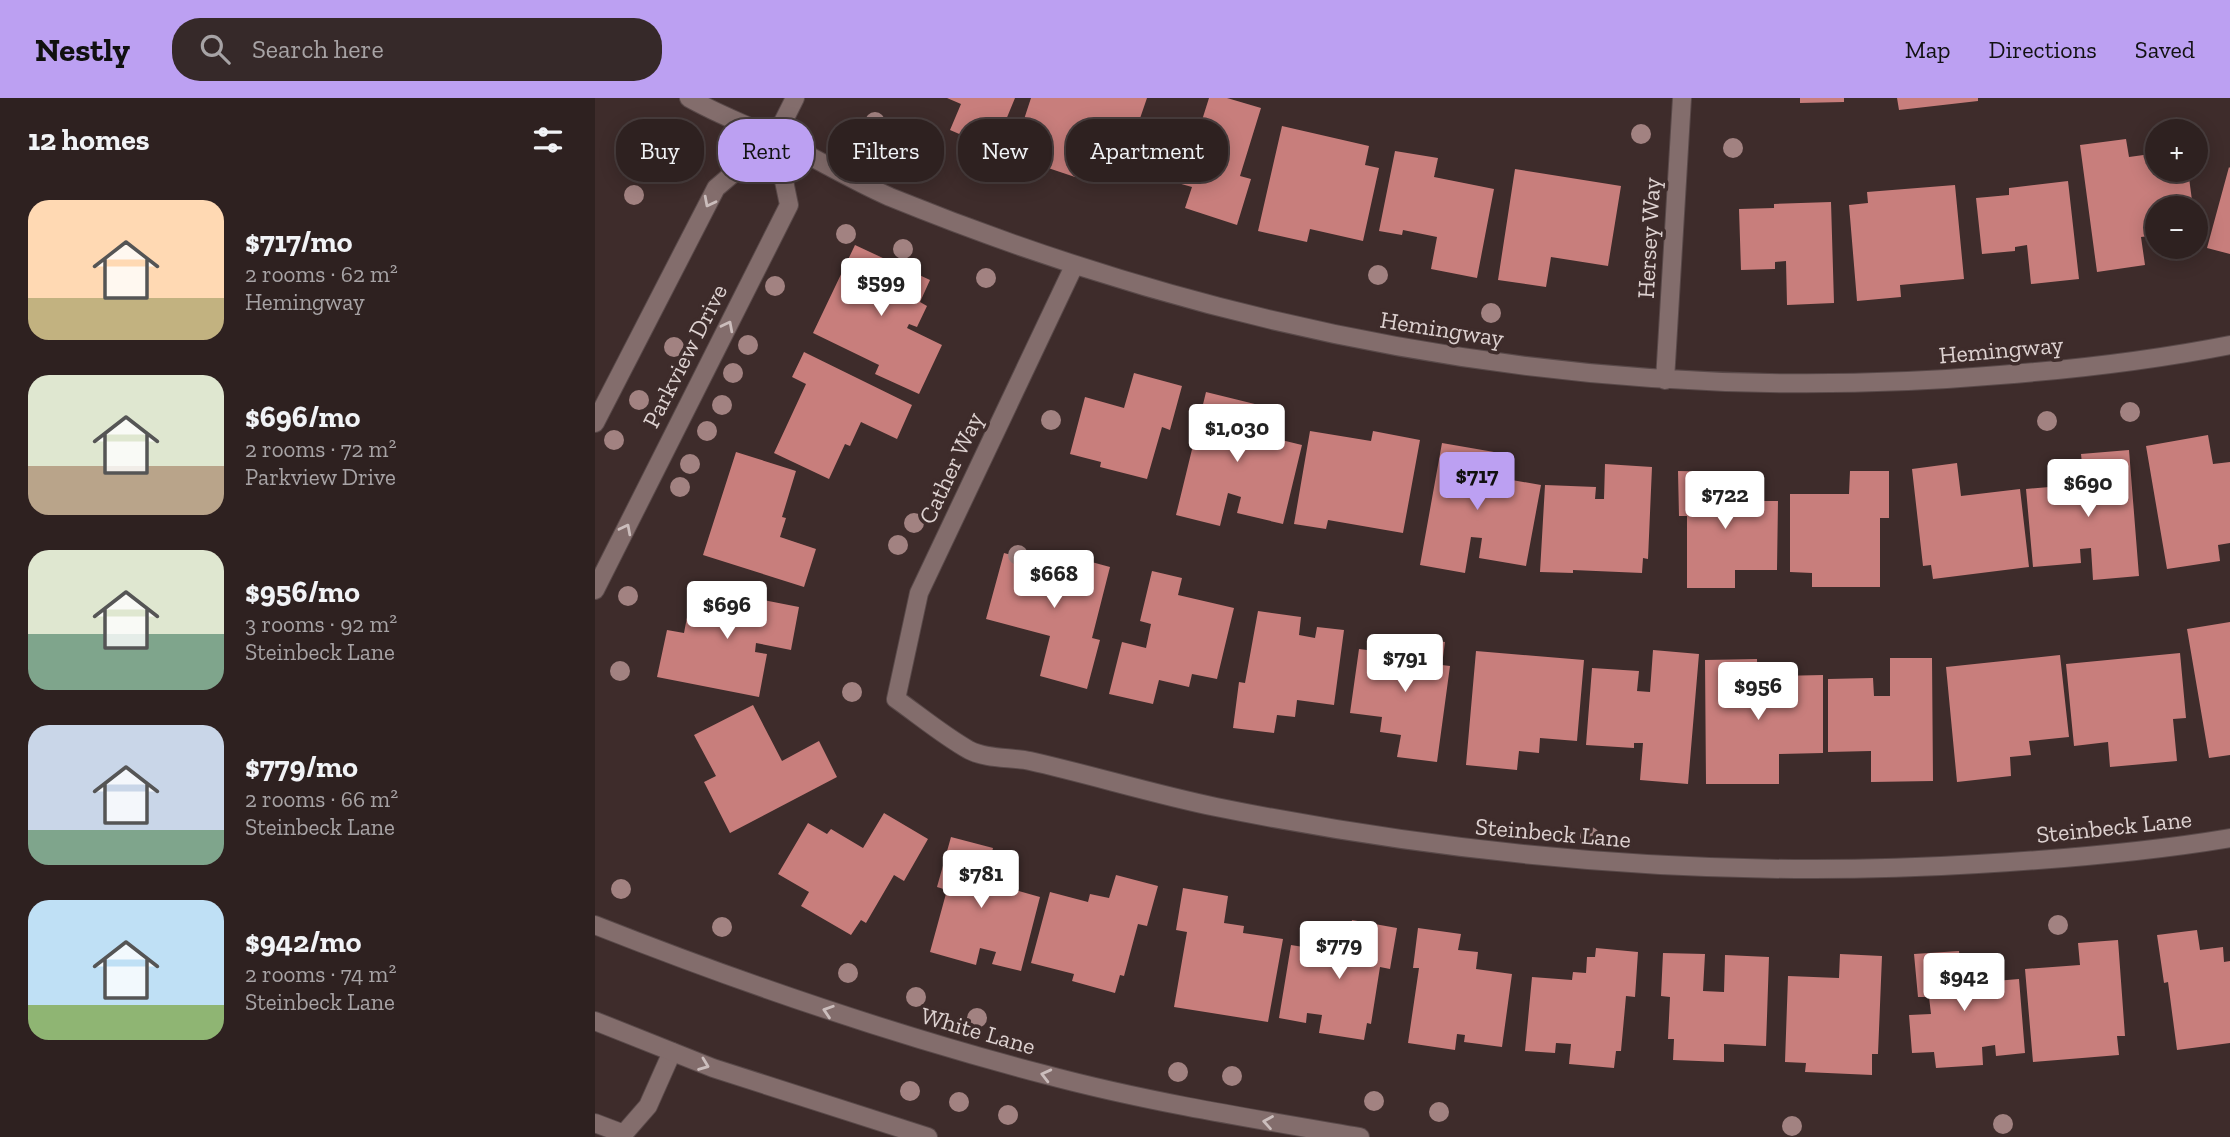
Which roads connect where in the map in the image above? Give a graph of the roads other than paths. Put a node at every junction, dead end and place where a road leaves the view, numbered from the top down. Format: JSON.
{"nodes":[{"id":1,"x":689,"y":98,"type":"edge"},
{"id":2,"x":795,"y":98,"type":"edge"},
{"id":3,"x":1682,"y":98,"type":"edge"},
{"id":4,"x":734,"y":119,"type":"edge"},
{"id":5,"x":784,"y":119,"type":"edge"},
{"id":6,"x":814,"y":158,"type":"edge"},
{"id":7,"x":723,"y":182,"type":"edge"},
{"id":8,"x":784,"y":182,"type":"edge"},
{"id":9,"x":1074,"y":267,"type":"junction"},
{"id":10,"x":2230,"y":345,"type":"edge"},
{"id":11,"x":1665,"y":380,"type":"junction"},
{"id":12,"x":595,"y":423,"type":"edge"},
{"id":13,"x":595,"y":590,"type":"edge"},
{"id":14,"x":896,"y":699,"type":"joint"},
{"id":15,"x":2230,"y":838,"type":"edge"},
{"id":16,"x":595,"y":925,"type":"edge"},
{"id":17,"x":595,"y":1021,"type":"edge"},
{"id":18,"x":672,"y":1052,"type":"junction"},
{"id":19,"x":595,"y":1123,"type":"edge"},
{"id":20,"x":622,"y":1136,"type":"edge"},
{"id":21,"x":928,"y":1137,"type":"edge"},
{"id":22,"x":1360,"y":1137,"type":"edge"}],
"edges":[{"from":1,"to":4,"type":"street","name":"Hemingway"},
{"from":2,"to":5,"type":"street","name":"Parkview Drive"},
{"from":3,"to":11,"type":"street","name":"Hersey Way"},
{"from":6,"to":9,"type":"street","name":"Hemingway"},
{"from":7,"to":12,"type":"street","name":"Parkview Drive","one_way":true},
{"from":13,"to":8,"type":"street","name":"Parkview Drive","one_way":true},
{"from":9,"to":11,"type":"street","name":"Hemingway"},
{"from":9,"to":14,"type":"street","name":"Cather Way"},
{"from":10,"to":11,"type":"street","name":"Hemingway"},
{"from":14,"to":15,"type":"street","name":"Steinbeck Lane"},
{"from":22,"to":16,"type":"street","name":"White Lane","one_way":true},
{"from":17,"to":18,"type":"street"},
{"from":18,"to":20,"type":"street"},
{"from":18,"to":21,"type":"street","one_way":true},
{"from":19,"to":20,"type":"street"}]}
